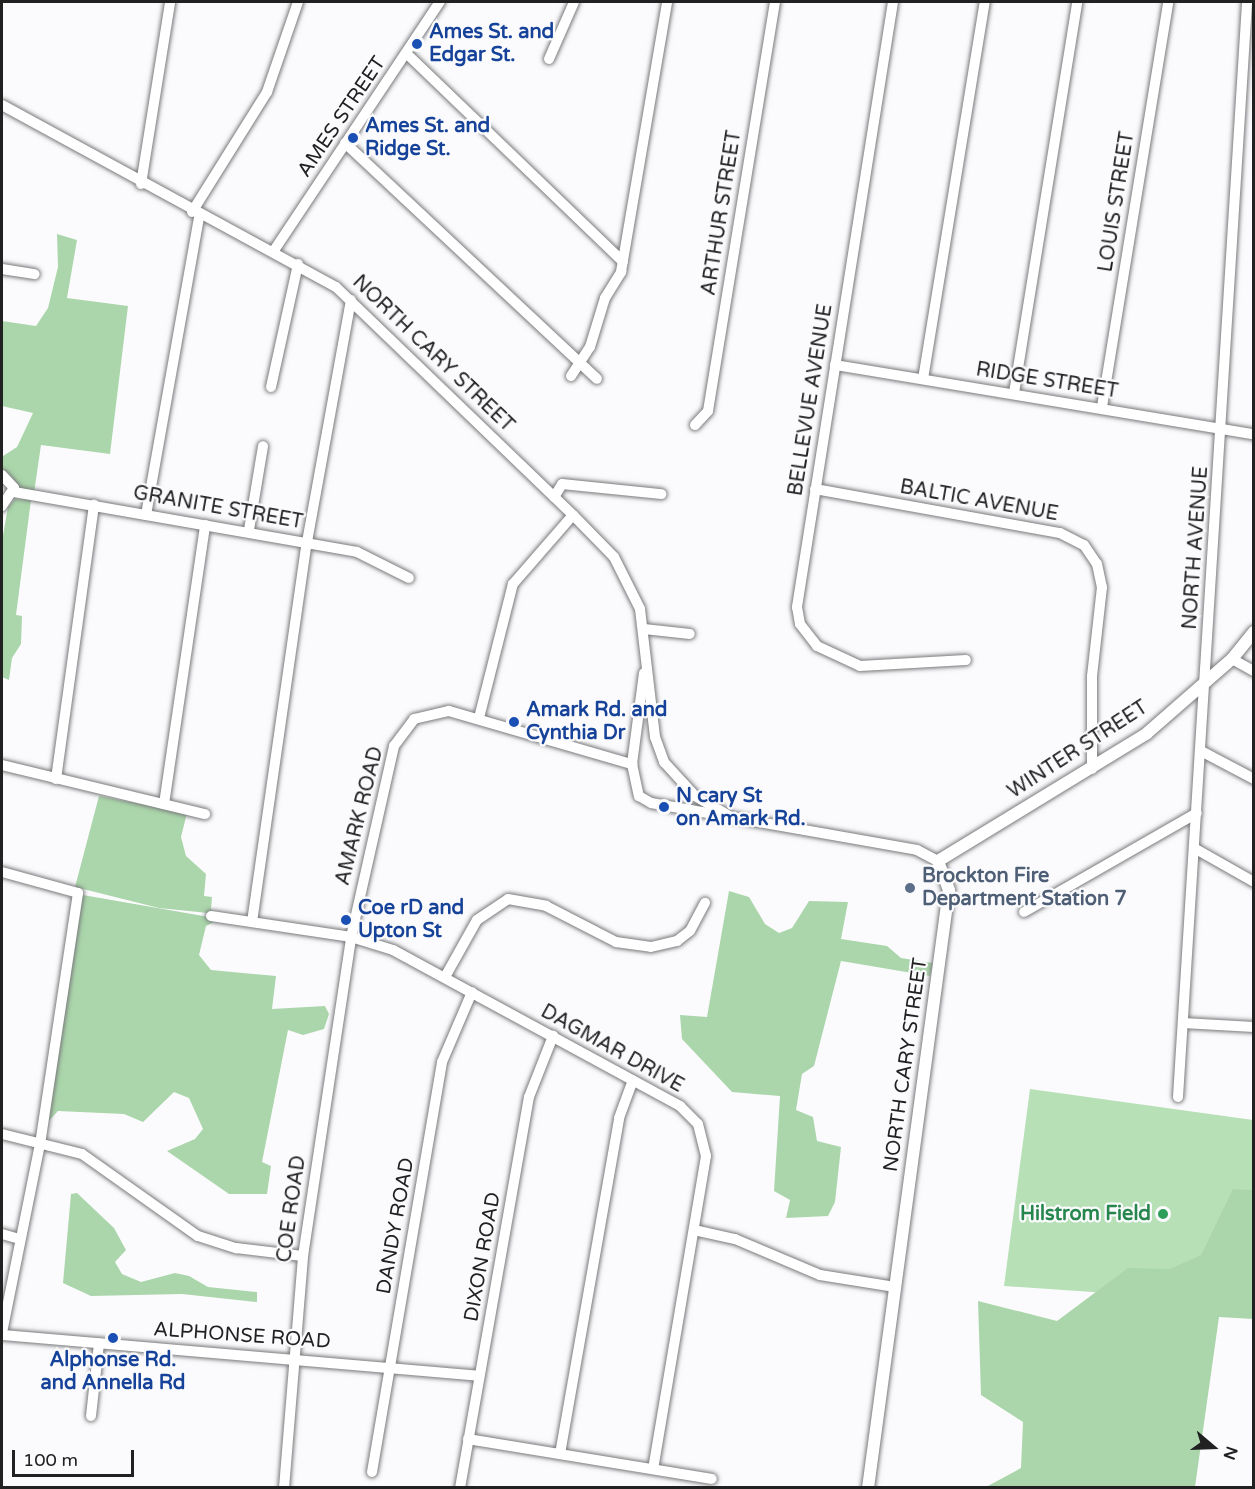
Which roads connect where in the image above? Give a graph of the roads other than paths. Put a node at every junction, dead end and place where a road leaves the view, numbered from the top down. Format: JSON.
{"nodes":[{"id":1,"x":170,"y":2,"type":"edge"},
{"id":2,"x":298,"y":2,"type":"edge"},
{"id":3,"x":440,"y":2,"type":"edge"},
{"id":4,"x":574,"y":2,"type":"edge"},
{"id":5,"x":666,"y":2,"type":"edge"},
{"id":6,"x":775,"y":2,"type":"edge"},
{"id":7,"x":893,"y":2,"type":"edge"},
{"id":8,"x":985,"y":2,"type":"edge"},
{"id":9,"x":1077,"y":2,"type":"edge"},
{"id":10,"x":1168,"y":2,"type":"edge"},
{"id":11,"x":1247,"y":2,"type":"edge"},
{"id":12,"x":406,"y":53,"type":"junction"},
{"id":13,"x":549,"y":59,"type":"dead end"},
{"id":14,"x":2,"y":105,"type":"edge"},
{"id":15,"x":345,"y":143,"type":"junction"},
{"id":16,"x":141,"y":184,"type":"junction"},
{"id":17,"x":195,"y":214,"type":"junction"},
{"id":18,"x":273,"y":252,"type":"junction"},
{"id":19,"x":623,"y":261,"type":"junction"},
{"id":20,"x":298,"y":264,"type":"junction"},
{"id":21,"x":2,"y":269,"type":"edge"},
{"id":22,"x":35,"y":274,"type":"dead end"},
{"id":23,"x":351,"y":300,"type":"junction"},
{"id":24,"x":576,"y":361,"type":"junction"},
{"id":25,"x":835,"y":365,"type":"junction"},
{"id":26,"x":570,"y":376,"type":"dead end"},
{"id":27,"x":597,"y":379,"type":"dead end"},
{"id":28,"x":923,"y":379,"type":"junction"},
{"id":29,"x":271,"y":387,"type":"dead end"},
{"id":30,"x":1014,"y":393,"type":"junction"},
{"id":31,"x":1102,"y":407,"type":"junction"},
{"id":32,"x":695,"y":425,"type":"dead end"},
{"id":33,"x":1221,"y":430,"type":"junction"},
{"id":34,"x":1254,"y":434,"type":"edge"},
{"id":35,"x":263,"y":446,"type":"dead end"},
{"id":36,"x":2,"y":475,"type":"edge"},
{"id":37,"x":815,"y":489,"type":"junction"},
{"id":38,"x":14,"y":492,"type":"junction"},
{"id":39,"x":661,"y":494,"type":"dead end"},
{"id":40,"x":554,"y":497,"type":"junction"},
{"id":41,"x":94,"y":505,"type":"junction"},
{"id":42,"x":2,"y":506,"type":"edge"},
{"id":43,"x":146,"y":515,"type":"junction"},
{"id":44,"x":573,"y":515,"type":"junction"},
{"id":45,"x":205,"y":525,"type":"junction"},
{"id":46,"x":249,"y":530,"type":"junction"},
{"id":47,"x":307,"y":542,"type":"junction"},
{"id":48,"x":409,"y":578,"type":"dead end"},
{"id":49,"x":644,"y":629,"type":"junction"},
{"id":50,"x":1254,"y":632,"type":"edge"},
{"id":51,"x":690,"y":634,"type":"dead end"},
{"id":52,"x":1232,"y":659,"type":"junction"},
{"id":53,"x":966,"y":660,"type":"dead end"},
{"id":54,"x":646,"y":667,"type":"junction"},
{"id":55,"x":1254,"y":670,"type":"edge"},
{"id":56,"x":1205,"y":684,"type":"junction"},
{"id":57,"x":479,"y":718,"type":"junction"},
{"id":58,"x":1201,"y":751,"type":"junction"},
{"id":59,"x":632,"y":764,"type":"junction"},
{"id":60,"x":2,"y":765,"type":"edge"},
{"id":61,"x":1092,"y":769,"type":"junction"},
{"id":62,"x":56,"y":779,"type":"junction"},
{"id":63,"x":1254,"y":779,"type":"edge"},
{"id":64,"x":164,"y":804,"type":"junction"},
{"id":65,"x":1197,"y":813,"type":"junction"},
{"id":66,"x":205,"y":814,"type":"dead end"},
{"id":67,"x":731,"y":817,"type":"junction"},
{"id":68,"x":1194,"y":848,"type":"junction"},
{"id":69,"x":938,"y":861,"type":"junction"},
{"id":70,"x":2,"y":872,"type":"edge"},
{"id":71,"x":1254,"y":882,"type":"edge"},
{"id":72,"x":705,"y":903,"type":"dead end"},
{"id":73,"x":1024,"y":912,"type":"dead end"},
{"id":74,"x":211,"y":916,"type":"dead end"},
{"id":75,"x":252,"y":922,"type":"junction"},
{"id":76,"x":351,"y":937,"type":"junction"},
{"id":77,"x":445,"y":977,"type":"junction"},
{"id":78,"x":472,"y":992,"type":"junction"},
{"id":79,"x":1183,"y":1023,"type":"junction"},
{"id":80,"x":1254,"y":1027,"type":"edge"},
{"id":81,"x":553,"y":1036,"type":"junction"},
{"id":82,"x":633,"y":1080,"type":"junction"},
{"id":83,"x":1178,"y":1097,"type":"dead end"},
{"id":84,"x":2,"y":1134,"type":"edge"},
{"id":85,"x":40,"y":1144,"type":"junction"},
{"id":86,"x":694,"y":1230,"type":"junction"},
{"id":87,"x":2,"y":1234,"type":"edge"},
{"id":88,"x":20,"y":1239,"type":"junction"},
{"id":89,"x":303,"y":1256,"type":"junction"},
{"id":90,"x":895,"y":1287,"type":"junction"},
{"id":91,"x":2,"y":1333,"type":"edge"},
{"id":92,"x":99,"y":1343,"type":"junction"},
{"id":93,"x":292,"y":1358,"type":"junction"},
{"id":94,"x":389,"y":1366,"type":"junction"},
{"id":95,"x":479,"y":1376,"type":"junction"},
{"id":96,"x":91,"y":1416,"type":"dead end"},
{"id":97,"x":468,"y":1438,"type":"junction"},
{"id":98,"x":560,"y":1454,"type":"junction"},
{"id":99,"x":653,"y":1469,"type":"junction"},
{"id":100,"x":372,"y":1472,"type":"dead end"},
{"id":101,"x":712,"y":1479,"type":"dead end"},
{"id":102,"x":284,"y":1488,"type":"edge"},
{"id":103,"x":460,"y":1488,"type":"edge"},
{"id":104,"x":868,"y":1488,"type":"edge"}],
"edges":[{"from":1,"to":16,"type":"street"},
{"from":2,"to":17,"type":"street"},
{"from":3,"to":12,"type":"street","name":"AMES STREET"},
{"from":4,"to":13,"type":"street"},
{"from":5,"to":19,"type":"street"},
{"from":6,"to":32,"type":"street","name":"ARTHUR STREET"},
{"from":7,"to":25,"type":"street","name":"BELLEVUE AVENUE"},
{"from":8,"to":28,"type":"street"},
{"from":9,"to":30,"type":"street"},
{"from":10,"to":31,"type":"street","name":"LOUIS STREET"},
{"from":11,"to":33,"type":"street","name":"NORTH AVENUE"},
{"from":12,"to":15,"type":"street","name":"AMES STREET"},
{"from":12,"to":19,"type":"street"},
{"from":14,"to":16,"type":"street","name":"NORTH CARY STREET"},
{"from":15,"to":18,"type":"street","name":"AMES STREET"},
{"from":15,"to":24,"type":"street"},
{"from":16,"to":17,"type":"street","name":"NORTH CARY STREET"},
{"from":17,"to":18,"type":"street","name":"NORTH CARY STREET"},
{"from":17,"to":43,"type":"street"},
{"from":18,"to":20,"type":"street","name":"NORTH CARY STREET"},
{"from":19,"to":24,"type":"street"},
{"from":20,"to":23,"type":"street","name":"NORTH CARY STREET"},
{"from":20,"to":29,"type":"street"},
{"from":21,"to":22,"type":"street"},
{"from":23,"to":40,"type":"street","name":"NORTH CARY STREET"},
{"from":23,"to":47,"type":"street"},
{"from":24,"to":26,"type":"street"},
{"from":24,"to":27,"type":"street"},
{"from":25,"to":28,"type":"street","name":"RIDGE STREET"},
{"from":25,"to":37,"type":"street","name":"BELLEVUE AVENUE"},
{"from":28,"to":30,"type":"street","name":"RIDGE STREET"},
{"from":30,"to":31,"type":"street","name":"RIDGE STREET"},
{"from":31,"to":33,"type":"street","name":"RIDGE STREET"},
{"from":33,"to":34,"type":"street","name":"RIDGE STREET"},
{"from":33,"to":56,"type":"street","name":"NORTH AVENUE"},
{"from":35,"to":46,"type":"street"},
{"from":36,"to":38,"type":"street"},
{"from":37,"to":53,"type":"street","name":"BELLEVUE AVENUE"},
{"from":37,"to":61,"type":"street","name":"BALTIC AVENUE"},
{"from":38,"to":41,"type":"street","name":"GRANITE STREET"},
{"from":38,"to":42,"type":"street"},
{"from":39,"to":40,"type":"street"},
{"from":40,"to":44,"type":"street","name":"NORTH CARY STREET"},
{"from":41,"to":43,"type":"street","name":"GRANITE STREET"},
{"from":41,"to":62,"type":"street"},
{"from":43,"to":45,"type":"street","name":"GRANITE STREET"},
{"from":44,"to":49,"type":"street","name":"NORTH CARY STREET"},
{"from":44,"to":57,"type":"street"},
{"from":45,"to":46,"type":"street","name":"GRANITE STREET"},
{"from":45,"to":64,"type":"street"},
{"from":46,"to":47,"type":"street","name":"GRANITE STREET"},
{"from":47,"to":48,"type":"street","name":"GRANITE STREET"},
{"from":47,"to":75,"type":"street"},
{"from":49,"to":51,"type":"street"},
{"from":49,"to":54,"type":"street","name":"NORTH CARY STREET"},
{"from":50,"to":52,"type":"main road","name":"WINTER STREET"},
{"from":52,"to":55,"type":"street"},
{"from":52,"to":56,"type":"main road","name":"WINTER STREET"},
{"from":54,"to":59,"type":"street","name":"NORTH CARY STREET"},
{"from":54,"to":67,"type":"street","name":"NORTH CARY STREET"},
{"from":56,"to":58,"type":"street","name":"NORTH AVENUE"},
{"from":56,"to":61,"type":"main road","name":"WINTER STREET"},
{"from":57,"to":59,"type":"street","name":"AMARK ROAD"},
{"from":57,"to":76,"type":"street","name":"AMARK ROAD"},
{"from":58,"to":63,"type":"street"},
{"from":58,"to":65,"type":"street","name":"NORTH AVENUE"},
{"from":59,"to":67,"type":"street","name":"NORTH CARY STREET"},
{"from":60,"to":62,"type":"street"},
{"from":61,"to":69,"type":"main road","name":"WINTER STREET"},
{"from":62,"to":64,"type":"street"},
{"from":64,"to":66,"type":"street"},
{"from":65,"to":68,"type":"street","name":"NORTH AVENUE"},
{"from":65,"to":73,"type":"street"},
{"from":67,"to":69,"type":"street","name":"NORTH CARY STREET"},
{"from":68,"to":71,"type":"street"},
{"from":68,"to":79,"type":"street","name":"NORTH AVENUE"},
{"from":69,"to":90,"type":"main road","name":"NORTH CARY STREET"},
{"from":70,"to":85,"type":"street"},
{"from":72,"to":77,"type":"street"},
{"from":74,"to":75,"type":"street","name":"DAGMAR DRIVE"},
{"from":75,"to":76,"type":"street","name":"DAGMAR DRIVE"},
{"from":76,"to":77,"type":"street","name":"DAGMAR DRIVE"},
{"from":76,"to":89,"type":"street","name":"COE ROAD"},
{"from":77,"to":78,"type":"street","name":"DAGMAR DRIVE"},
{"from":78,"to":81,"type":"street","name":"DAGMAR DRIVE"},
{"from":78,"to":94,"type":"street","name":"DANDY ROAD"},
{"from":79,"to":80,"type":"street"},
{"from":79,"to":83,"type":"street","name":"NORTH AVENUE"},
{"from":81,"to":82,"type":"street","name":"DAGMAR DRIVE"},
{"from":81,"to":95,"type":"street","name":"DIXON ROAD"},
{"from":82,"to":86,"type":"street","name":"DAGMAR DRIVE"},
{"from":82,"to":98,"type":"street"},
{"from":84,"to":85,"type":"street"},
{"from":85,"to":88,"type":"street"},
{"from":85,"to":89,"type":"street"},
{"from":86,"to":90,"type":"street"},
{"from":86,"to":99,"type":"street","name":"DAGMAR DRIVE"},
{"from":87,"to":88,"type":"street"},
{"from":88,"to":91,"type":"street"},
{"from":89,"to":93,"type":"street","name":"COE ROAD"},
{"from":90,"to":104,"type":"main road","name":"NORTH CARY STREET"},
{"from":91,"to":92,"type":"street","name":"ALPHONSE ROAD"},
{"from":92,"to":93,"type":"street","name":"ALPHONSE ROAD"},
{"from":92,"to":96,"type":"street"},
{"from":93,"to":94,"type":"street","name":"ALPHONSE ROAD"},
{"from":93,"to":102,"type":"street","name":"COE ROAD"},
{"from":94,"to":95,"type":"street","name":"ALPHONSE ROAD"},
{"from":94,"to":100,"type":"street","name":"DANDY ROAD"},
{"from":95,"to":97,"type":"street","name":"DIXON ROAD"},
{"from":97,"to":98,"type":"street"},
{"from":97,"to":103,"type":"street","name":"DIXON ROAD"},
{"from":98,"to":99,"type":"street"},
{"from":99,"to":101,"type":"street"}]}
